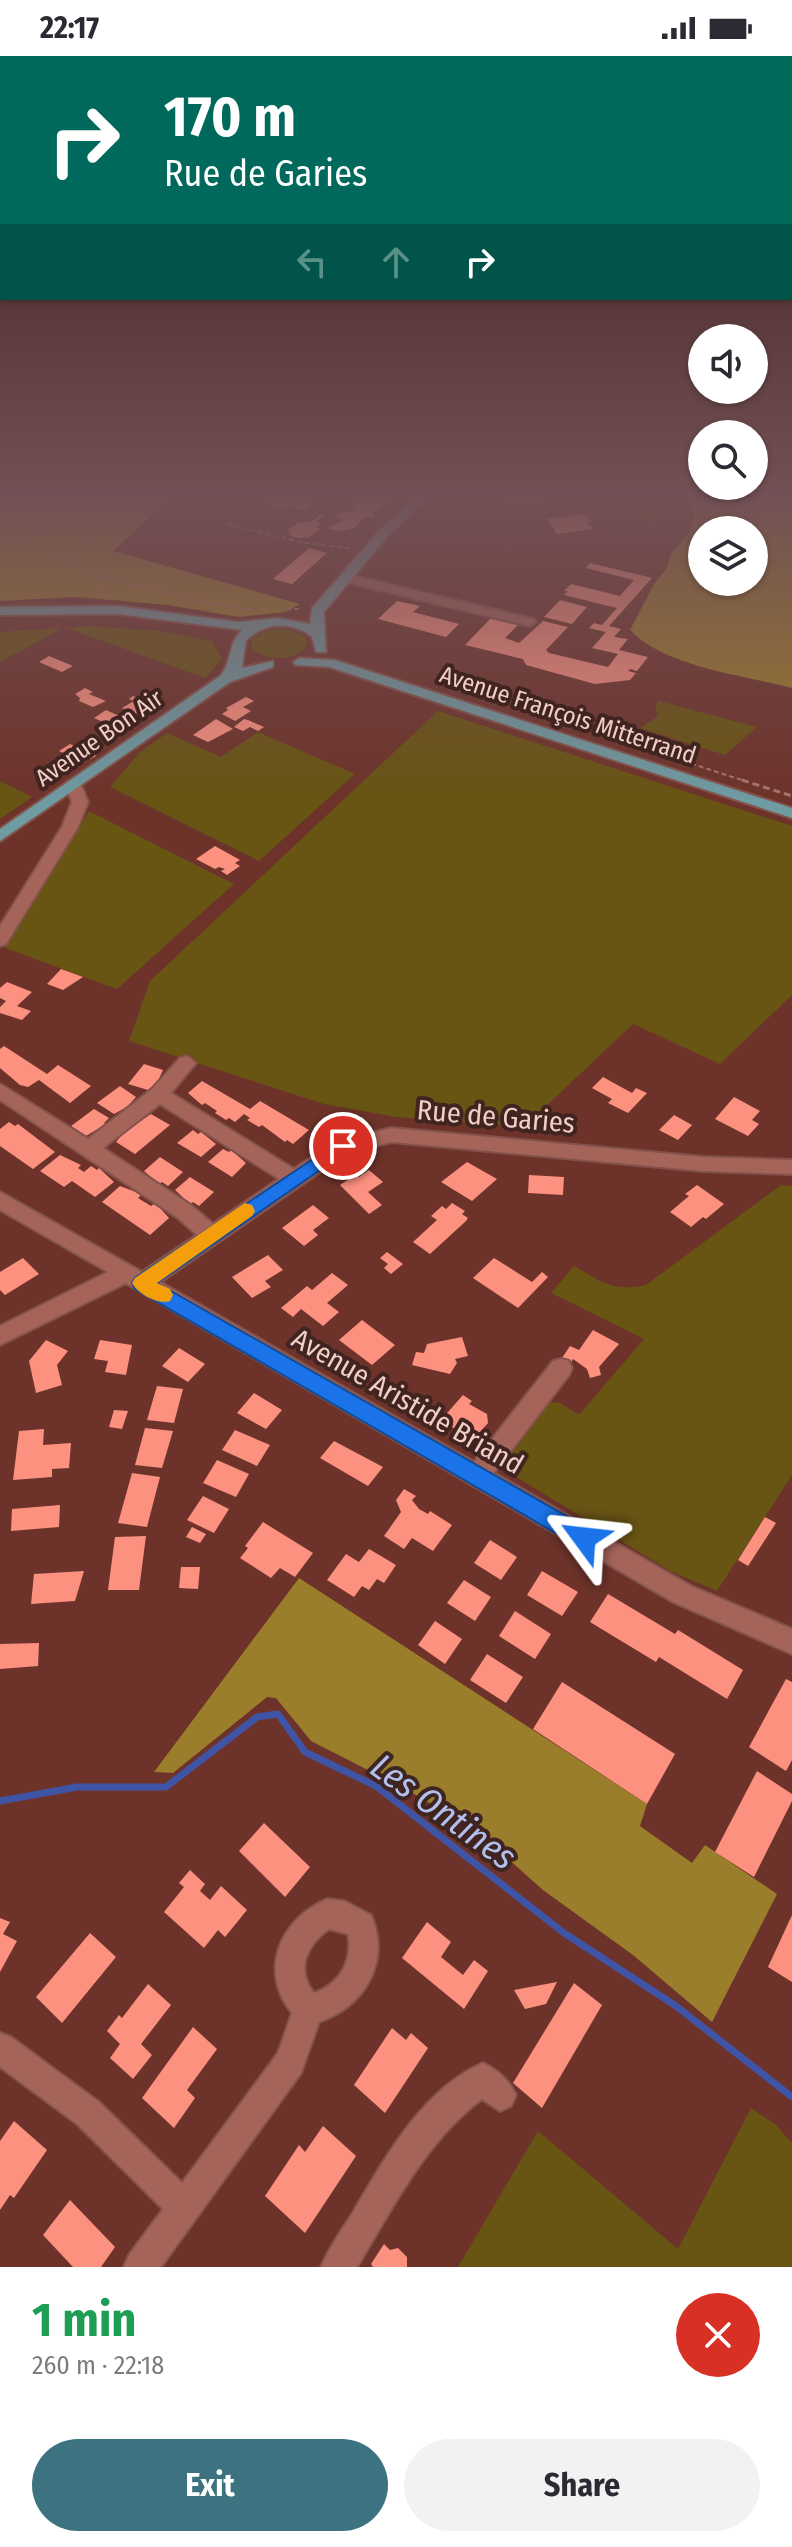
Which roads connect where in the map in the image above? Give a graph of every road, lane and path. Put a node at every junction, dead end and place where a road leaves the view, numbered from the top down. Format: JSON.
{"nodes":[{"id":1,"x":101,"y":595,"type":"edge"},
{"id":2,"x":179,"y":595,"type":"edge"},
{"id":3,"x":328,"y":595,"type":"edge"},
{"id":4,"x":417,"y":595,"type":"edge"},
{"id":5,"x":98,"y":604,"type":"dead end"},
{"id":6,"x":254,"y":610,"type":"dead end"},
{"id":7,"x":0,"y":611,"type":"edge"},
{"id":8,"x":310,"y":612,"type":"junction"},
{"id":9,"x":285,"y":616,"type":"junction"},
{"id":10,"x":0,"y":618,"type":"edge"},
{"id":11,"x":529,"y":622,"type":"dead end"},
{"id":12,"x":270,"y":623,"type":"junction"},
{"id":13,"x":316,"y":632,"type":"junction"},
{"id":14,"x":240,"y":645,"type":"junction"},
{"id":15,"x":321,"y":649,"type":"junction"},
{"id":16,"x":300,"y":662,"type":"junction"},
{"id":17,"x":268,"y":664,"type":"junction"},
{"id":18,"x":225,"y":679,"type":"junction"},
{"id":19,"x":73,"y":785,"type":"junction"},
{"id":20,"x":792,"y":804,"type":"edge"},
{"id":21,"x":792,"y":813,"type":"edge"},
{"id":22,"x":0,"y":836,"type":"edge"},
{"id":23,"x":0,"y":940,"type":"edge"},
{"id":24,"x":187,"y":1063,"type":"dead end"},
{"id":25,"x":0,"y":1091,"type":"edge"},
{"id":26,"x":159,"y":1094,"type":"junction"},
{"id":27,"x":88,"y":1149,"type":"junction"},
{"id":28,"x":792,"y":1167,"type":"edge"},
{"id":29,"x":292,"y":1178,"type":"junction"},
{"id":30,"x":0,"y":1200,"type":"edge"},
{"id":31,"x":211,"y":1235,"type":"junction"},
{"id":32,"x":133,"y":1278,"type":"junction"},
{"id":33,"x":0,"y":1336,"type":"edge"},
{"id":34,"x":561,"y":1368,"type":"dead end"},
{"id":35,"x":477,"y":1476,"type":"junction"},
{"id":36,"x":792,"y":1642,"type":"edge"},
{"id":37,"x":308,"y":2010,"type":"dead end"},
{"id":38,"x":0,"y":2048,"type":"edge"},
{"id":39,"x":500,"y":2095,"type":"dead end"},
{"id":40,"x":184,"y":2207,"type":"junction"},
{"id":41,"x":141,"y":2267,"type":"edge"},
{"id":42,"x":338,"y":2267,"type":"edge"}],
"edges":[{"from":1,"to":5,"type":"path"},
{"from":2,"to":6,"type":"path"},
{"from":3,"to":8,"type":"main road"},
{"from":4,"to":11,"type":"street"},
{"from":7,"to":12,"type":"main road"},
{"from":8,"to":9,"type":"main road"},
{"from":8,"to":9,"type":"path"},
{"from":8,"to":9,"type":"path"},
{"from":8,"to":13,"type":"main road"},
{"from":9,"to":12,"type":"main road"},
{"from":9,"to":13,"type":"main road"},
{"from":10,"to":14,"type":"main road"},
{"from":12,"to":14,"type":"main road"},
{"from":13,"to":15,"type":"main road"},
{"from":14,"to":17,"type":"main road"},
{"from":14,"to":18,"type":"main road","name":"Avenue Bon Air"},
{"from":15,"to":16,"type":"main road"},
{"from":15,"to":20,"type":"main road","name":"Avenue François Mitterrand"},
{"from":16,"to":17,"type":"main road","name":"Avenue François Mitterrand"},
{"from":16,"to":21,"type":"main road","name":"Avenue François Mitterrand"},
{"from":17,"to":18,"type":"main road","name":"Avenue Bon Air"},
{"from":18,"to":19,"type":"main road","name":"Avenue Bon Air"},
{"from":19,"to":22,"type":"main road","name":"Avenue Bon Air"},
{"from":19,"to":23,"type":"street"},
{"from":24,"to":26,"type":"street"},
{"from":25,"to":27,"type":"street"},
{"from":26,"to":27,"type":"street"},
{"from":26,"to":29,"type":"street"},
{"from":27,"to":31,"type":"street"},
{"from":28,"to":29,"type":"street","name":"Rue de Garies"},
{"from":29,"to":31,"type":"street","name":"Rue de Garies"},
{"from":30,"to":32,"type":"street","name":"Avenue Aristide Briand"},
{"from":31,"to":32,"type":"street","name":"Rue de Garies"},
{"from":32,"to":33,"type":"street","name":"Rue de Garies"},
{"from":32,"to":35,"type":"street","name":"Avenue Aristide Briand"},
{"from":34,"to":35,"type":"street"},
{"from":35,"to":36,"type":"street","name":"Avenue Aristide Briand"},
{"from":37,"to":40,"type":"street"},
{"from":38,"to":40,"type":"street"},
{"from":39,"to":42,"type":"street"},
{"from":40,"to":41,"type":"street"}]}
